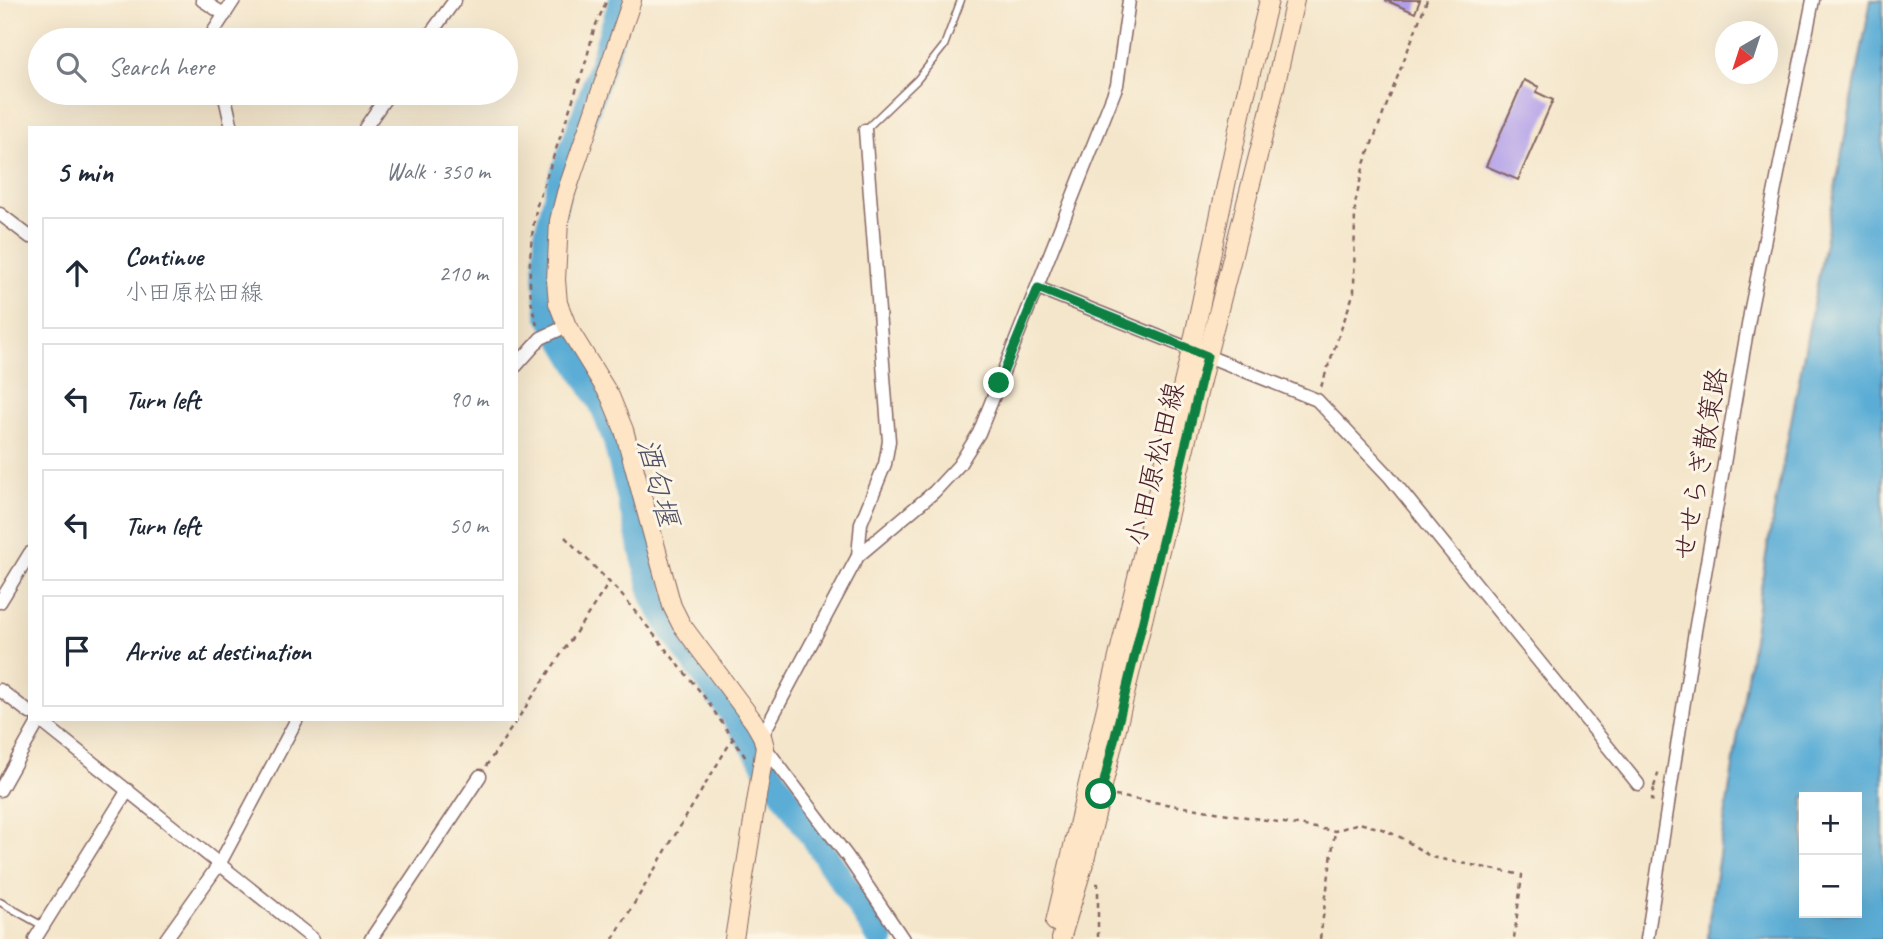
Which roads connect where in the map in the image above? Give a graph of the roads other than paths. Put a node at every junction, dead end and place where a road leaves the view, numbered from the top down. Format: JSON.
{"nodes":[{"id":1,"x":202,"y":0,"type":"edge"},
{"id":2,"x":234,"y":0,"type":"edge"},
{"id":3,"x":455,"y":0,"type":"edge"},
{"id":4,"x":632,"y":0,"type":"edge"},
{"id":5,"x":961,"y":0,"type":"edge"},
{"id":6,"x":1129,"y":0,"type":"edge"},
{"id":7,"x":1269,"y":0,"type":"edge"},
{"id":8,"x":1295,"y":0,"type":"edge"},
{"id":9,"x":1813,"y":0,"type":"edge"},
{"id":10,"x":225,"y":15,"type":"junction"},
{"id":11,"x":216,"y":28,"type":"edge"},
{"id":12,"x":435,"y":28,"type":"edge"},
{"id":13,"x":227,"y":105,"type":"edge"},
{"id":14,"x":381,"y":105,"type":"edge"},
{"id":15,"x":232,"y":126,"type":"edge"},
{"id":16,"x":366,"y":126,"type":"edge"},
{"id":17,"x":865,"y":130,"type":"joint"},
{"id":18,"x":0,"y":214,"type":"edge"},
{"id":19,"x":28,"y":235,"type":"edge"},
{"id":20,"x":1038,"y":288,"type":"junction"},
{"id":21,"x":567,"y":326,"type":"junction"},
{"id":22,"x":1199,"y":353,"type":"junction"},
{"id":23,"x":518,"y":364,"type":"edge"},
{"id":24,"x":28,"y":556,"type":"edge"},
{"id":25,"x":858,"y":556,"type":"junction"},
{"id":26,"x":0,"y":602,"type":"edge"},
{"id":27,"x":0,"y":690,"type":"edge"},
{"id":28,"x":28,"y":711,"type":"edge"},
{"id":29,"x":35,"y":721,"type":"edge"},
{"id":30,"x":41,"y":721,"type":"edge"},
{"id":31,"x":296,"y":721,"type":"edge"},
{"id":32,"x":763,"y":742,"type":"junction"},
{"id":33,"x":480,"y":776,"type":"road end"},
{"id":34,"x":1638,"y":784,"type":"dead end"},
{"id":35,"x":0,"y":790,"type":"edge"},
{"id":36,"x":128,"y":790,"type":"junction"},
{"id":37,"x":220,"y":863,"type":"junction"},
{"id":38,"x":0,"y":902,"type":"edge"},
{"id":39,"x":43,"y":926,"type":"junction"},
{"id":40,"x":34,"y":939,"type":"edge"},
{"id":41,"x":166,"y":939,"type":"edge"},
{"id":42,"x":313,"y":939,"type":"edge"},
{"id":43,"x":371,"y":939,"type":"edge"},
{"id":44,"x":734,"y":939,"type":"edge"},
{"id":45,"x":903,"y":939,"type":"edge"},
{"id":46,"x":1052,"y":939,"type":"edge"},
{"id":47,"x":1061,"y":939,"type":"edge"},
{"id":48,"x":1647,"y":939,"type":"edge"}],
"edges":[{"from":1,"to":10,"type":"street"},
{"from":2,"to":10,"type":"street"},
{"from":3,"to":12,"type":"street"},
{"from":4,"to":21,"type":"main road"},
{"from":5,"to":17,"type":"lane"},
{"from":6,"to":20,"type":"street"},
{"from":7,"to":22,"type":"main road","name":"小田原松田線"},
{"from":8,"to":22,"type":"main road","name":"小田原松田線"},
{"from":9,"to":48,"type":"street","name":"せせらぎ散策路"},
{"from":10,"to":11,"type":"street"},
{"from":13,"to":15,"type":"street"},
{"from":14,"to":16,"type":"street"},
{"from":17,"to":25,"type":"street"},
{"from":18,"to":19,"type":"street"},
{"from":20,"to":22,"type":"street"},
{"from":20,"to":25,"type":"street"},
{"from":21,"to":23,"type":"street"},
{"from":21,"to":32,"type":"main road"},
{"from":22,"to":34,"type":"street"},
{"from":22,"to":46,"type":"main road","name":"小田原松田線"},
{"from":22,"to":47,"type":"main road","name":"小田原松田線"},
{"from":24,"to":26,"type":"street"},
{"from":25,"to":32,"type":"street"},
{"from":27,"to":28,"type":"street"},
{"from":29,"to":35,"type":"street"},
{"from":30,"to":36,"type":"street"},
{"from":31,"to":37,"type":"street"},
{"from":32,"to":44,"type":"main road"},
{"from":32,"to":45,"type":"street"},
{"from":33,"to":43,"type":"street"},
{"from":36,"to":37,"type":"street"},
{"from":36,"to":39,"type":"street"},
{"from":37,"to":41,"type":"street"},
{"from":37,"to":42,"type":"street"},
{"from":38,"to":39,"type":"lane"},
{"from":39,"to":40,"type":"street"}]}
